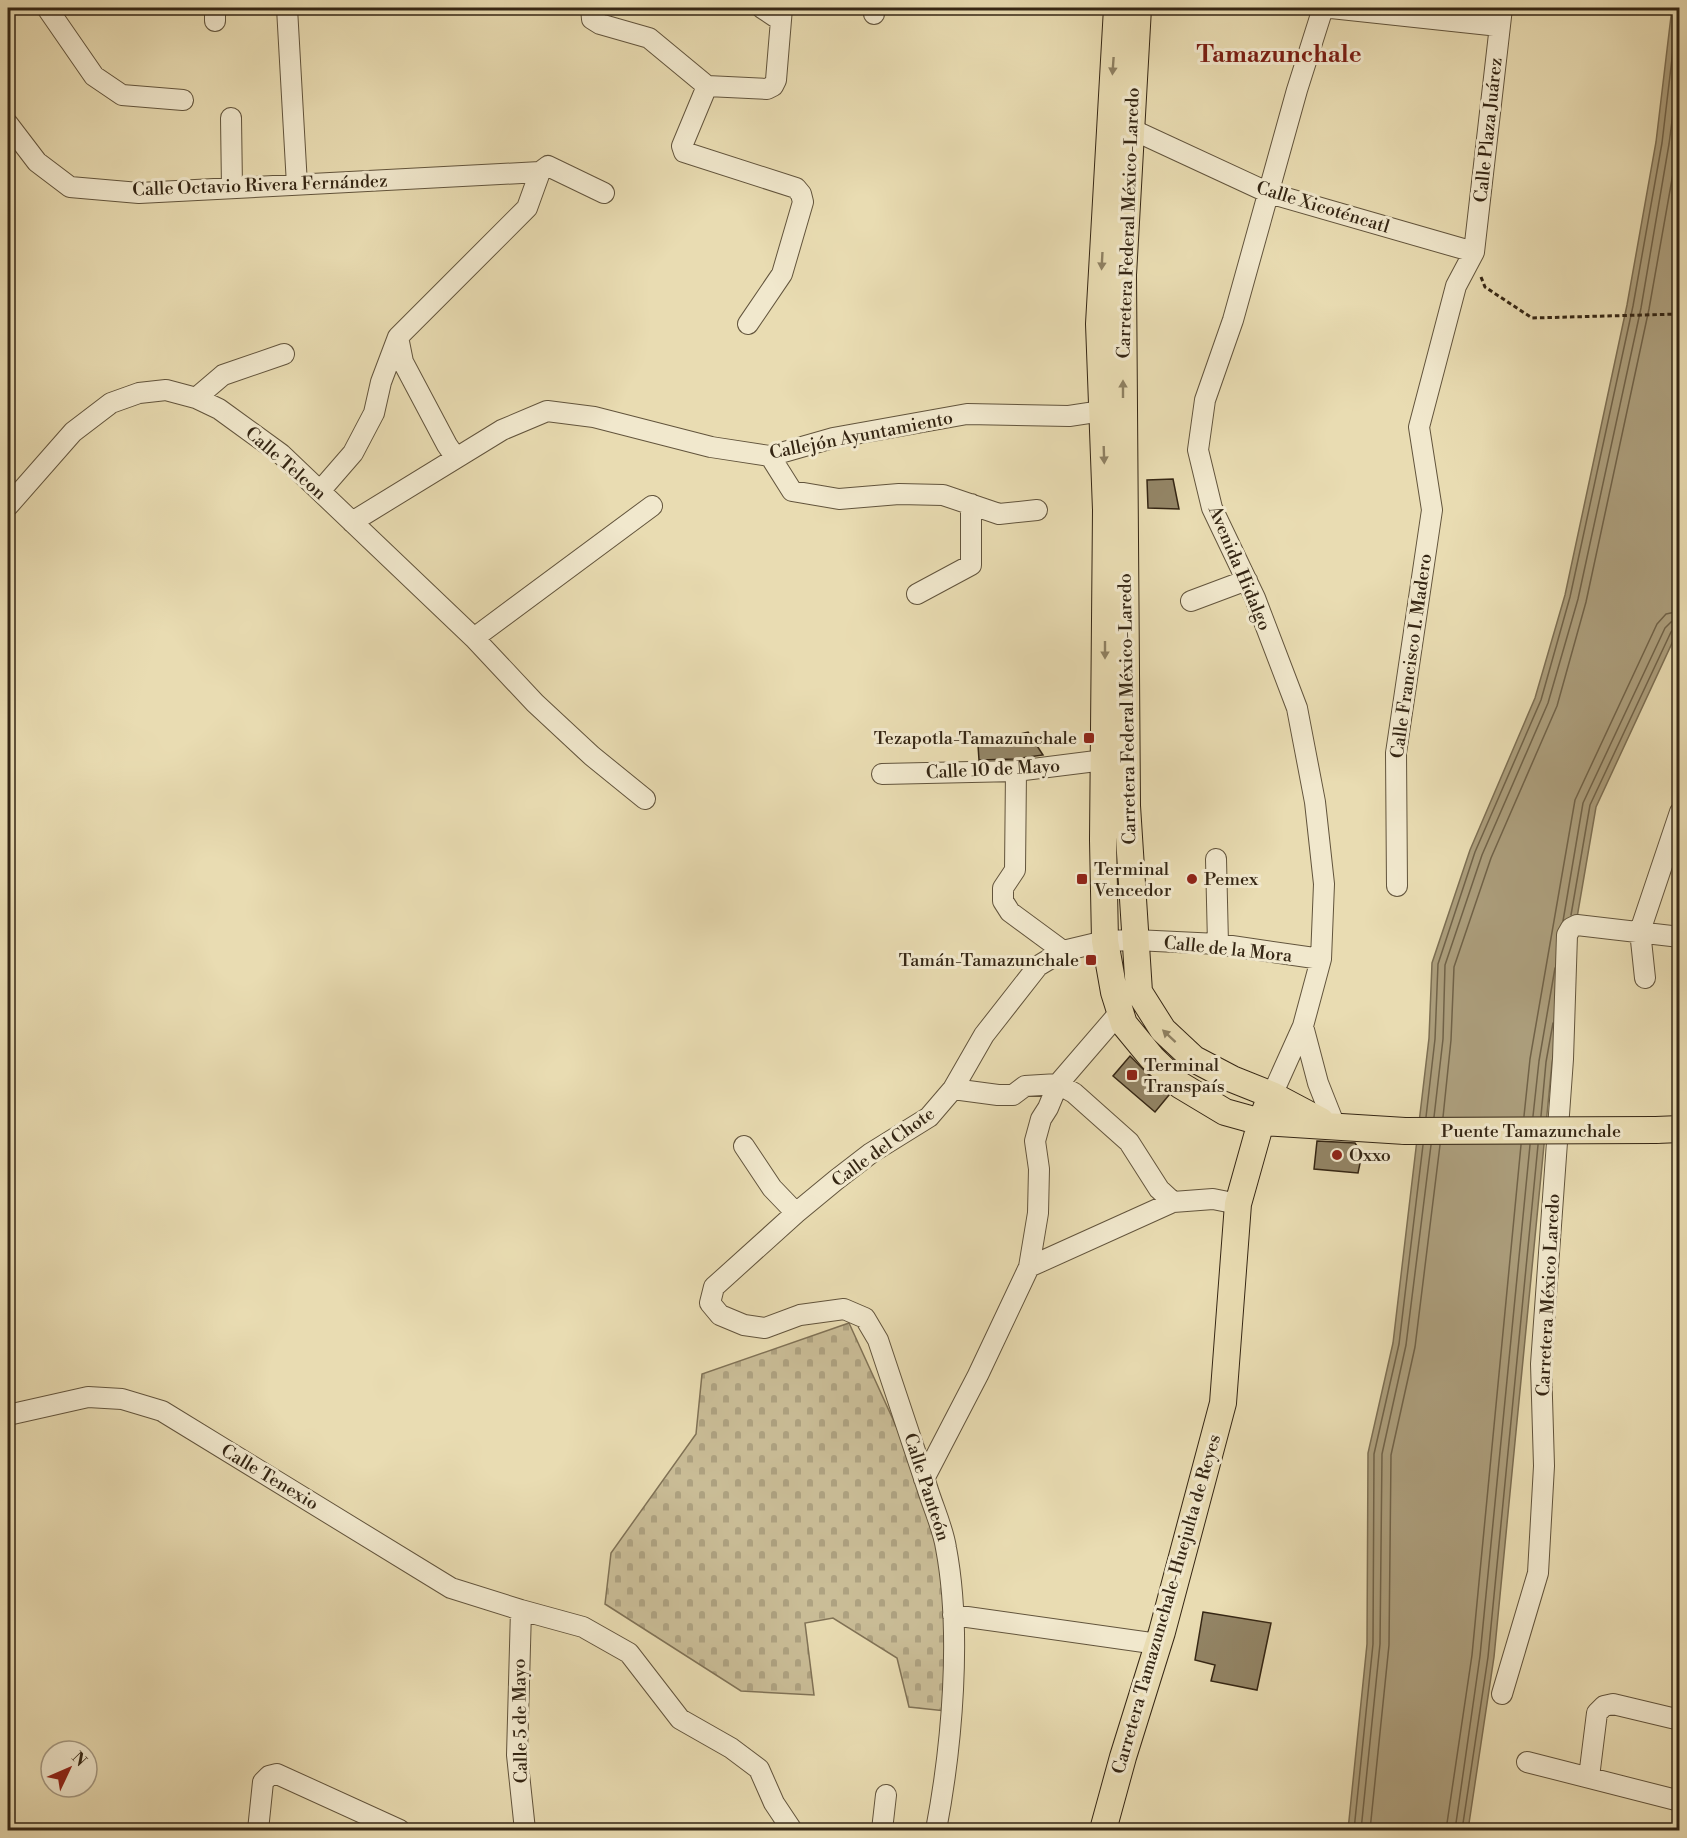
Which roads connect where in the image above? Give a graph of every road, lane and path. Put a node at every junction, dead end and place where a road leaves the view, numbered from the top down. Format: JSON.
{"nodes":[{"id":1,"x":47,"y":8,"type":"edge"},
{"id":2,"x":287,"y":8,"type":"edge"},
{"id":3,"x":762,"y":8,"type":"edge"},
{"id":4,"x":1117,"y":8,"type":"edge"},
{"id":5,"x":1138,"y":8,"type":"edge"},
{"id":6,"x":1323,"y":8,"type":"edge"},
{"id":7,"x":1331,"y":8,"type":"edge"},
{"id":8,"x":591,"y":13,"type":"edge"},
{"id":9,"x":781,"y":14,"type":"edge"},
{"id":10,"x":1501,"y":17,"type":"edge"},
{"id":11,"x":707,"y":86,"type":"junction"},
{"id":12,"x":183,"y":100,"type":"dead end"},
{"id":13,"x":231,"y":118,"type":"dead end"},
{"id":14,"x":8,"y":124,"type":"edge"},
{"id":15,"x":1120,"y":126,"type":"junction"},
{"id":16,"x":540,"y":172,"type":"junction"},
{"id":17,"x":297,"y":184,"type":"junction"},
{"id":18,"x":232,"y":188,"type":"junction"},
{"id":19,"x":604,"y":193,"type":"dead end"},
{"id":20,"x":1269,"y":193,"type":"junction"},
{"id":21,"x":1474,"y":252,"type":"junction"},
{"id":22,"x":1680,"y":314,"type":"edge"},
{"id":23,"x":748,"y":324,"type":"dead end"},
{"id":24,"x":398,"y":337,"type":"junction"},
{"id":25,"x":284,"y":354,"type":"dead end"},
{"id":26,"x":196,"y":398,"type":"junction"},
{"id":27,"x":1102,"y":411,"type":"junction"},
{"id":28,"x":770,"y":456,"type":"junction"},
{"id":29,"x":456,"y":458,"type":"junction"},
{"id":30,"x":320,"y":491,"type":"junction"},
{"id":31,"x":971,"y":504,"type":"junction"},
{"id":32,"x":8,"y":506,"type":"edge"},
{"id":33,"x":652,"y":506,"type":"dead end"},
{"id":34,"x":1037,"y":510,"type":"dead end"},
{"id":35,"x":1115,"y":510,"type":"junction"},
{"id":36,"x":352,"y":522,"type":"junction"},
{"id":37,"x":1247,"y":580,"type":"junction"},
{"id":38,"x":917,"y":594,"type":"dead end"},
{"id":39,"x":1191,"y":601,"type":"dead end"},
{"id":40,"x":474,"y":638,"type":"junction"},
{"id":41,"x":1104,"y":760,"type":"junction"},
{"id":42,"x":1016,"y":771,"type":"junction"},
{"id":43,"x":882,"y":774,"type":"dead end"},
{"id":44,"x":645,"y":799,"type":"dead end"},
{"id":45,"x":1680,"y":812,"type":"edge"},
{"id":46,"x":1216,"y":859,"type":"dead end"},
{"id":47,"x":1397,"y":886,"type":"dead end"},
{"id":48,"x":1640,"y":931,"type":"junction"},
{"id":49,"x":1680,"y":937,"type":"edge"},
{"id":50,"x":1135,"y":940,"type":"junction"},
{"id":51,"x":1106,"y":941,"type":"junction"},
{"id":52,"x":1218,"y":945,"type":"junction"},
{"id":53,"x":1063,"y":951,"type":"junction"},
{"id":54,"x":1322,"y":959,"type":"junction"},
{"id":55,"x":1644,"y":978,"type":"dead end"},
{"id":56,"x":1120,"y":1012,"type":"junction"},
{"id":57,"x":1303,"y":1026,"type":"junction"},
{"id":58,"x":1058,"y":1084,"type":"junction"},
{"id":59,"x":953,"y":1089,"type":"junction"},
{"id":60,"x":1272,"y":1095,"type":"junction"},
{"id":61,"x":1261,"y":1122,"type":"junction"},
{"id":62,"x":1332,"y":1126,"type":"junction"},
{"id":63,"x":1673,"y":1130,"type":"edge"},
{"id":64,"x":744,"y":1146,"type":"dead end"},
{"id":65,"x":1173,"y":1202,"type":"junction"},
{"id":66,"x":1238,"y":1204,"type":"junction"},
{"id":67,"x":796,"y":1213,"type":"junction"},
{"id":68,"x":1029,"y":1267,"type":"junction"},
{"id":69,"x":710,"y":1303,"type":"joint"},
{"id":70,"x":8,"y":1415,"type":"edge"},
{"id":71,"x":924,"y":1479,"type":"junction"},
{"id":72,"x":521,"y":1610,"type":"junction"},
{"id":73,"x":953,"y":1615,"type":"junction"},
{"id":74,"x":1158,"y":1644,"type":"junction"},
{"id":75,"x":1502,"y":1694,"type":"dead end"},
{"id":76,"x":1680,"y":1720,"type":"edge"},
{"id":77,"x":1527,"y":1762,"type":"dead end"},
{"id":78,"x":1589,"y":1777,"type":"junction"},
{"id":79,"x":886,"y":1795,"type":"dead end"},
{"id":80,"x":1680,"y":1801,"type":"edge"},
{"id":81,"x":258,"y":1830,"type":"edge"},
{"id":82,"x":400,"y":1830,"type":"edge"},
{"id":83,"x":525,"y":1830,"type":"edge"},
{"id":84,"x":792,"y":1830,"type":"edge"},
{"id":85,"x":882,"y":1830,"type":"edge"},
{"id":86,"x":936,"y":1830,"type":"edge"},
{"id":87,"x":1103,"y":1830,"type":"edge"}],
"edges":[{"from":1,"to":12,"type":"street"},
{"from":2,"to":17,"type":"street"},
{"from":3,"to":9,"type":"street"},
{"from":4,"to":15,"type":"main road","name":"Carretera Federal México-Laredo","one_way":true},
{"from":5,"to":15,"type":"main road","name":"Carretera Federal México-Laredo"},
{"from":6,"to":20,"type":"street","name":"Avenida Hidalgo"},
{"from":7,"to":10,"type":"street"},
{"from":8,"to":11,"type":"street"},
{"from":9,"to":11,"type":"street"},
{"from":10,"to":21,"type":"street","name":"Calle Plaza Juárez"},
{"from":11,"to":23,"type":"street"},
{"from":13,"to":18,"type":"street"},
{"from":14,"to":18,"type":"street","name":"Calle Octavio Rivera Fernández"},
{"from":15,"to":20,"type":"street","name":"Calle Xicoténcatl"},
{"from":15,"to":27,"type":"main road","name":"Carretera Federal México-Laredo","one_way":true},
{"from":35,"to":15,"type":"main road","name":"Carretera Federal México-Laredo","one_way":true},
{"from":16,"to":17,"type":"street","name":"Calle Octavio Rivera Fernández"},
{"from":16,"to":19,"type":"street","name":"Calle Octavio Rivera Fernández"},
{"from":16,"to":24,"type":"street"},
{"from":17,"to":18,"type":"street","name":"Calle Octavio Rivera Fernández"},
{"from":20,"to":21,"type":"street","name":"Calle Xicoténcatl"},
{"from":20,"to":37,"type":"street","name":"Avenida Hidalgo"},
{"from":21,"to":22,"type":"path"},
{"from":21,"to":47,"type":"street","name":"Calle Francisco I. Madero"},
{"from":24,"to":29,"type":"street"},
{"from":24,"to":30,"type":"street"},
{"from":25,"to":26,"type":"street"},
{"from":26,"to":30,"type":"street","name":"Calle Telcon"},
{"from":26,"to":32,"type":"street","name":"Calle Telcon"},
{"from":27,"to":28,"type":"street","name":"Callejón Ayuntamiento"},
{"from":27,"to":35,"type":"main road","name":"Carretera Federal México-Laredo","one_way":true},
{"from":28,"to":29,"type":"street","name":"Callejón Ayuntamiento"},
{"from":28,"to":31,"type":"street"},
{"from":29,"to":36,"type":"street","name":"Callejón Ayuntamiento"},
{"from":30,"to":36,"type":"street","name":"Calle Telcon"},
{"from":31,"to":34,"type":"street"},
{"from":31,"to":38,"type":"street"},
{"from":33,"to":40,"type":"street"},
{"from":35,"to":41,"type":"main road","name":"Carretera Federal México-Laredo","one_way":true},
{"from":35,"to":50,"type":"main road","name":"Carretera Federal México-Laredo"},
{"from":36,"to":40,"type":"street","name":"Calle Telcon"},
{"from":37,"to":39,"type":"street"},
{"from":37,"to":54,"type":"street","name":"Avenida Hidalgo"},
{"from":40,"to":44,"type":"street","name":"Calle Telcon"},
{"from":41,"to":42,"type":"street","name":"Calle 10 de Mayo"},
{"from":41,"to":51,"type":"main road","name":"Carretera Federal México-Laredo"},
{"from":42,"to":43,"type":"street","name":"Calle 10 de Mayo"},
{"from":42,"to":53,"type":"street"},
{"from":45,"to":48,"type":"street"},
{"from":46,"to":52,"type":"street"},
{"from":48,"to":49,"type":"street"},
{"from":48,"to":55,"type":"street"},
{"from":48,"to":75,"type":"street","name":"Carretera México Laredo"},
{"from":50,"to":51,"type":"street","name":"Calle del Chote"},
{"from":50,"to":52,"type":"street","name":"Calle de la Mora"},
{"from":60,"to":50,"type":"main road","name":"Carretera Federal México-Laredo","one_way":true},
{"from":51,"to":53,"type":"street","name":"Calle del Chote"},
{"from":51,"to":56,"type":"main road","name":"Carretera Federal México-Laredo"},
{"from":52,"to":54,"type":"street","name":"Calle de la Mora"},
{"from":53,"to":59,"type":"street","name":"Calle del Chote"},
{"from":54,"to":57,"type":"street","name":"Avenida Hidalgo"},
{"from":56,"to":58,"type":"street"},
{"from":56,"to":61,"type":"main road","name":"Carretera Federal México-Laredo"},
{"from":57,"to":60,"type":"street","name":"Avenida Hidalgo"},
{"from":57,"to":62,"type":"street"},
{"from":58,"to":59,"type":"street"},
{"from":58,"to":65,"type":"street"},
{"from":58,"to":68,"type":"street"},
{"from":59,"to":67,"type":"street","name":"Calle del Chote"},
{"from":60,"to":61,"type":"main road","name":"Carretera Tamazunchale-Huejulta de Reyes"},
{"from":60,"to":62,"type":"main road","name":"Carretera Federal México-Laredo"},
{"from":61,"to":62,"type":"main road","name":"Carretera Federal México-Laredo"},
{"from":61,"to":66,"type":"main road","name":"Carretera Tamazunchale-Huejulta de Reyes"},
{"from":62,"to":63,"type":"main road","name":"Puente Tamazunchale","bridge":true},
{"from":64,"to":67,"type":"street"},
{"from":65,"to":66,"type":"street"},
{"from":65,"to":68,"type":"street"},
{"from":66,"to":74,"type":"main road","name":"Carretera Tamazunchale-Huejulta de Reyes"},
{"from":67,"to":69,"type":"street","name":"Calle del Chote"},
{"from":68,"to":71,"type":"street"},
{"from":69,"to":71,"type":"street","name":"Calle Panteón"},
{"from":70,"to":72,"type":"street","name":"Calle Tenexio"},
{"from":71,"to":73,"type":"street","name":"Calle Panteón"},
{"from":72,"to":83,"type":"street","name":"Calle 5 de Mayo"},
{"from":72,"to":84,"type":"street","name":"Calle Tenexio"},
{"from":73,"to":74,"type":"street"},
{"from":73,"to":86,"type":"street","name":"Calle Panteón"},
{"from":74,"to":87,"type":"main road","name":"Carretera Tamazunchale-Huejulta de Reyes"},
{"from":76,"to":78,"type":"street"},
{"from":77,"to":78,"type":"street"},
{"from":78,"to":80,"type":"street"},
{"from":79,"to":85,"type":"street"},
{"from":81,"to":82,"type":"street"}]}
